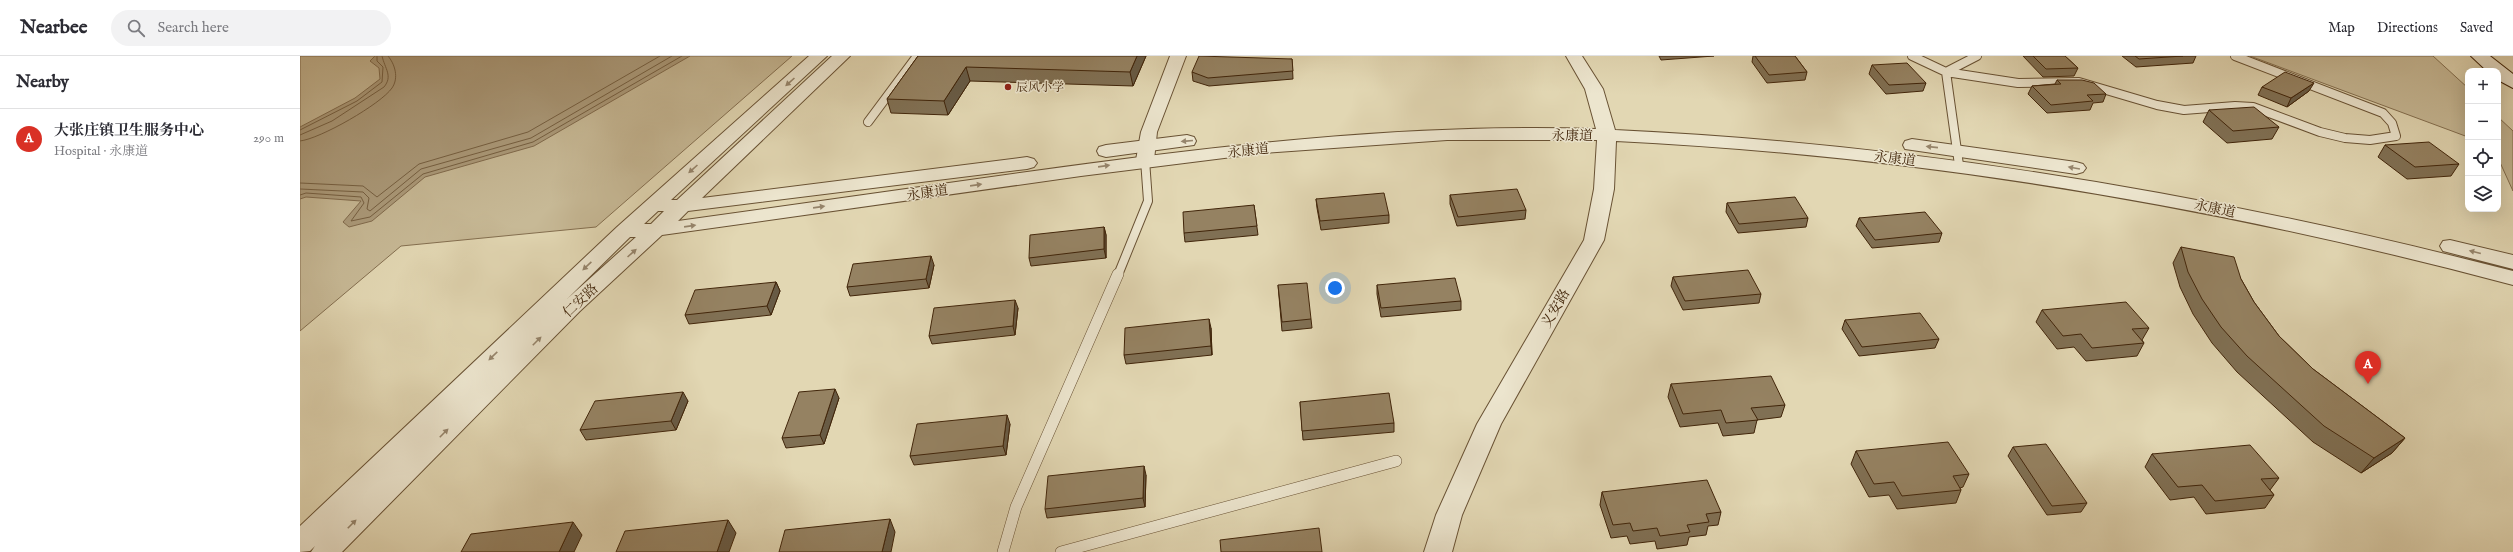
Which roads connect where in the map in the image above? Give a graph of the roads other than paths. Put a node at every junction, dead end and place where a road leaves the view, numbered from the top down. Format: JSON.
{"nodes":[{"id":1,"x":819,"y":56,"type":"edge"},
{"id":2,"x":842,"y":56,"type":"edge"},
{"id":3,"x":917,"y":56,"type":"edge"},
{"id":4,"x":1178,"y":56,"type":"edge"},
{"id":5,"x":1574,"y":56,"type":"edge"},
{"id":6,"x":1912,"y":56,"type":"edge"},
{"id":7,"x":1977,"y":56,"type":"edge"},
{"id":8,"x":2235,"y":56,"type":"edge"},
{"id":9,"x":2479,"y":56,"type":"edge"},
{"id":10,"x":2494,"y":68,"type":"edge"},
{"id":11,"x":1946,"y":72,"type":"junction"},
{"id":12,"x":2501,"y":73,"type":"edge"},
{"id":13,"x":2513,"y":83,"type":"edge"},
{"id":14,"x":868,"y":122,"type":"dead end"},
{"id":15,"x":1606,"y":129,"type":"junction"},
{"id":16,"x":1146,"y":152,"type":"junction"},
{"id":17,"x":1958,"y":158,"type":"junction"},
{"id":18,"x":653,"y":205,"type":"junction"},
{"id":19,"x":682,"y":206,"type":"junction"},
{"id":20,"x":656,"y":230,"type":"junction"},
{"id":21,"x":624,"y":231,"type":"junction"},
{"id":22,"x":2513,"y":262,"type":"edge"},
{"id":23,"x":2513,"y":278,"type":"edge"},
{"id":24,"x":1396,"y":461,"type":"dead end"},
{"id":25,"x":300,"y":543,"type":"edge"},
{"id":26,"x":325,"y":552,"type":"edge"},
{"id":27,"x":1003,"y":552,"type":"edge"},
{"id":28,"x":1061,"y":552,"type":"edge"},
{"id":29,"x":1438,"y":552,"type":"edge"}],
"edges":[{"from":1,"to":18,"type":"street","name":"仁安路","one_way":true},
{"from":2,"to":19,"type":"street","name":"仁安路"},
{"from":3,"to":14,"type":"lane"},
{"from":4,"to":16,"type":"street"},
{"from":5,"to":15,"type":"street","name":"义安路"},
{"from":6,"to":11,"type":"lane"},
{"from":7,"to":11,"type":"lane"},
{"from":8,"to":11,"type":"lane"},
{"from":9,"to":10,"type":"street"},
{"from":11,"to":17,"type":"lane"},
{"from":12,"to":13,"type":"street"},
{"from":15,"to":16,"type":"street","name":"永康道"},
{"from":15,"to":17,"type":"street","name":"永康道"},
{"from":15,"to":29,"type":"street","name":"义安路"},
{"from":16,"to":19,"type":"street","name":"永康道"},
{"from":20,"to":16,"type":"street","name":"永康道","one_way":true},
{"from":16,"to":27,"type":"lane"},
{"from":22,"to":17,"type":"street","name":"永康道","one_way":true},
{"from":17,"to":23,"type":"street","name":"永康道"},
{"from":18,"to":19,"type":"street","name":"永康道"},
{"from":18,"to":21,"type":"street","name":"仁安路"},
{"from":19,"to":20,"type":"street","name":"仁安路"},
{"from":20,"to":21,"type":"street","name":"永康道"},
{"from":26,"to":20,"type":"street","name":"仁安路","one_way":true},
{"from":21,"to":25,"type":"street","name":"仁安路","one_way":true},
{"from":24,"to":28,"type":"lane"}]}
